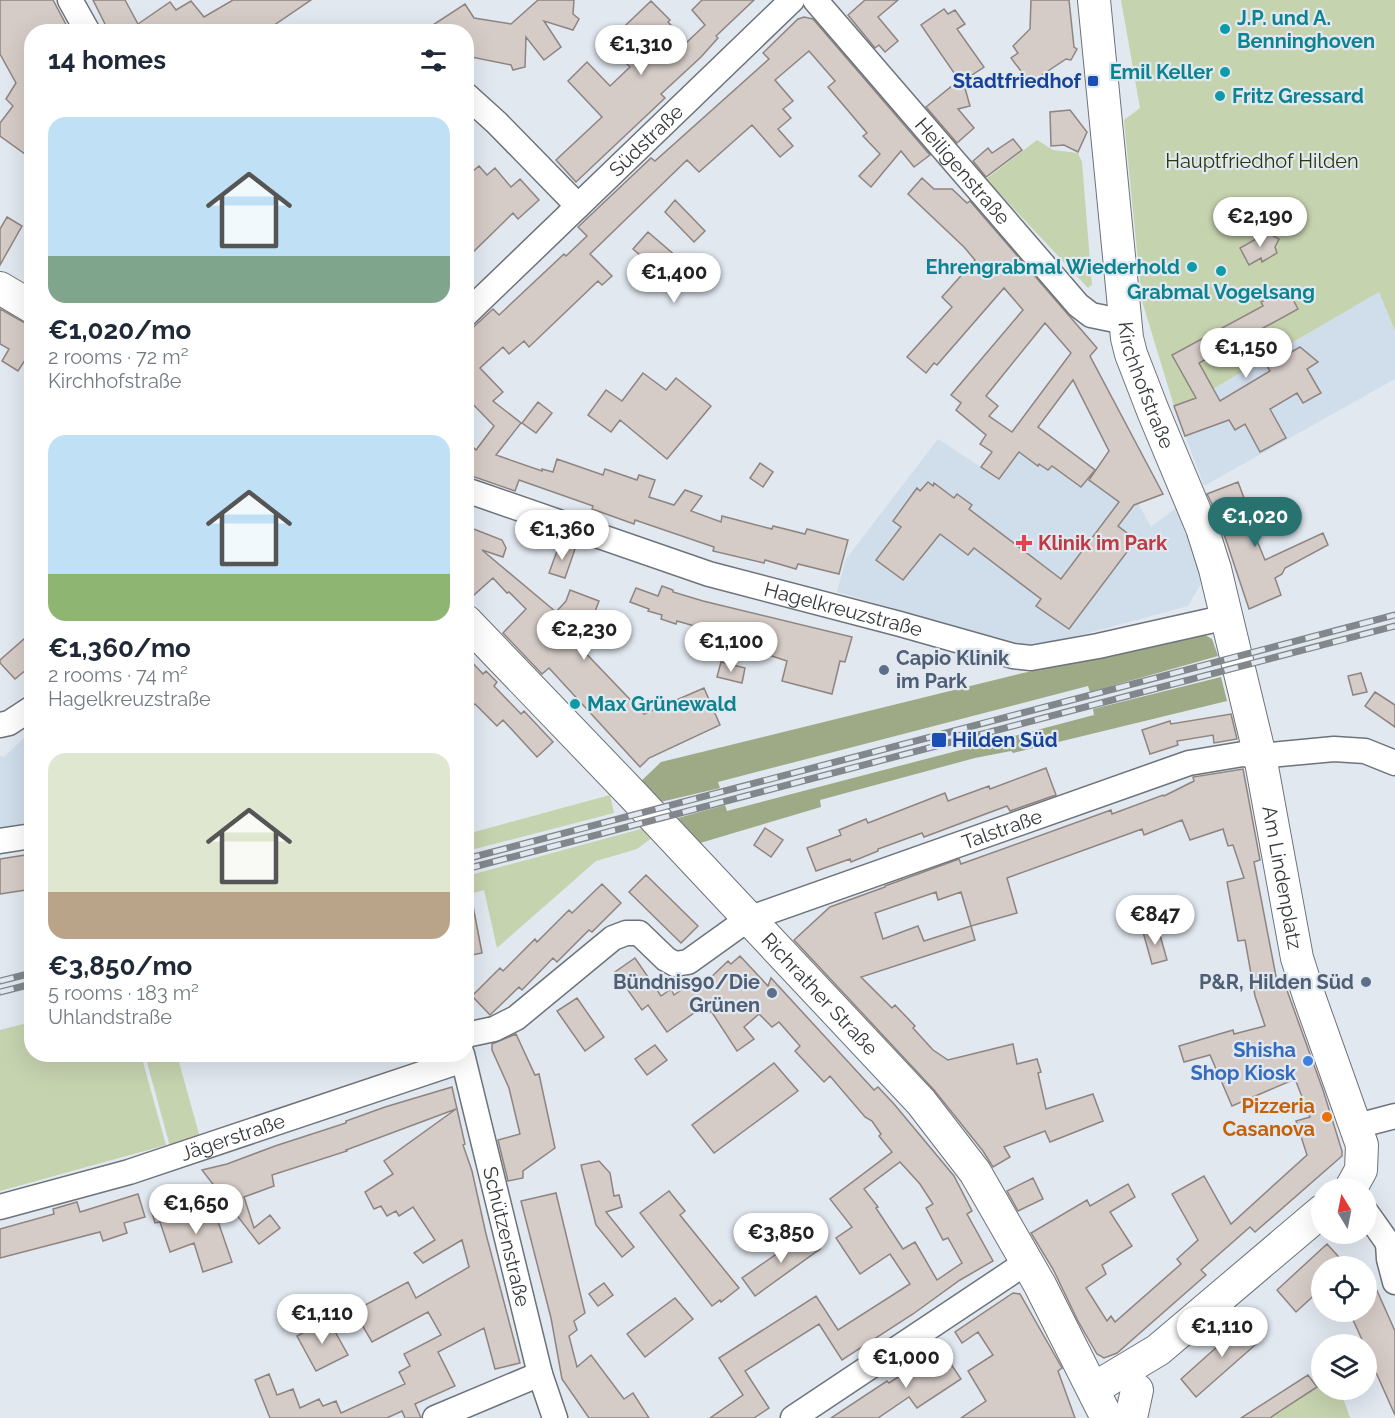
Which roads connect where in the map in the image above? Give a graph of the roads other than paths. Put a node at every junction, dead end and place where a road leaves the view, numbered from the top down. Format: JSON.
{"nodes":[{"id":1,"x":70,"y":0,"type":"edge"},
{"id":2,"x":792,"y":0,"type":"edge"},
{"id":3,"x":816,"y":0,"type":"edge"},
{"id":4,"x":1094,"y":0,"type":"edge"},
{"id":5,"x":84,"y":24,"type":"edge"},
{"id":6,"x":474,"y":102,"type":"edge"},
{"id":7,"x":578,"y":206,"type":"junction"},
{"id":8,"x":0,"y":288,"type":"edge"},
{"id":9,"x":24,"y":302,"type":"edge"},
{"id":10,"x":474,"y":306,"type":"edge"},
{"id":11,"x":1125,"y":322,"type":"junction"},
{"id":12,"x":474,"y":493,"type":"edge"},
{"id":13,"x":1227,"y":617,"type":"junction"},
{"id":14,"x":474,"y":629,"type":"edge"},
{"id":15,"x":24,"y":713,"type":"edge"},
{"id":16,"x":0,"y":725,"type":"edge"},
{"id":17,"x":1248,"y":756,"type":"junction"},
{"id":18,"x":1395,"y":763,"type":"edge"},
{"id":19,"x":24,"y":837,"type":"edge"},
{"id":20,"x":0,"y":841,"type":"edge"},
{"id":21,"x":748,"y":919,"type":"junction"},
{"id":22,"x":474,"y":1033,"type":"edge"},
{"id":23,"x":448,"y":1062,"type":"edge"},
{"id":24,"x":464,"y":1062,"type":"edge"},
{"id":25,"x":1395,"y":1116,"type":"edge"},
{"id":26,"x":1357,"y":1126,"type":"junction"},
{"id":27,"x":1357,"y":1178,"type":"edge"},
{"id":28,"x":0,"y":1206,"type":"edge"},
{"id":29,"x":1311,"y":1220,"type":"edge"},
{"id":30,"x":1377,"y":1227,"type":"edge"},
{"id":31,"x":1391,"y":1245,"type":"edge"},
{"id":32,"x":1027,"y":1262,"type":"junction"},
{"id":33,"x":1395,"y":1282,"type":"edge"},
{"id":34,"x":1158,"y":1350,"type":"junction"},
{"id":35,"x":540,"y":1374,"type":"junction"},
{"id":36,"x":1093,"y":1389,"type":"junction"},
{"id":37,"x":1134,"y":1404,"type":"edge"},
{"id":38,"x":435,"y":1418,"type":"edge"},
{"id":39,"x":555,"y":1418,"type":"edge"},
{"id":40,"x":793,"y":1418,"type":"edge"},
{"id":41,"x":1107,"y":1418,"type":"edge"}],
"edges":[{"from":1,"to":5,"type":"street"},
{"from":2,"to":7,"type":"street","name":"Südstraße"},
{"from":3,"to":11,"type":"street","name":"Heiligenstraße"},
{"from":4,"to":11,"type":"main road","name":"Kirchhofstraße"},
{"from":6,"to":7,"type":"street"},
{"from":7,"to":10,"type":"street","name":"Südstraße"},
{"from":8,"to":9,"type":"main road"},
{"from":11,"to":13,"type":"main road","name":"Kirchhofstraße"},
{"from":12,"to":13,"type":"street","name":"Hagelkreuzstraße"},
{"from":13,"to":17,"type":"main road","name":"Kirchhofstraße"},
{"from":14,"to":21,"type":"main road","name":"Richrather Straße"},
{"from":15,"to":16,"type":"street"},
{"from":17,"to":18,"type":"street"},
{"from":17,"to":21,"type":"street","name":"Talstraße"},
{"from":17,"to":26,"type":"main road","name":"Am Lindenplatz"},
{"from":19,"to":20,"type":"street"},
{"from":21,"to":22,"type":"street","name":"Talstraße"},
{"from":21,"to":32,"type":"main road","name":"Richrather Straße"},
{"from":23,"to":28,"type":"street","name":"Jägerstraße"},
{"from":24,"to":35,"type":"street","name":"Schützenstraße"},
{"from":25,"to":26,"type":"street"},
{"from":26,"to":27,"type":"main road","name":"Am Lindenplatz"},
{"from":29,"to":34,"type":"main road"},
{"from":30,"to":31,"type":"street"},
{"from":31,"to":33,"type":"street"},
{"from":32,"to":36,"type":"main road","name":"Richrather Straße"},
{"from":32,"to":40,"type":"street"},
{"from":34,"to":36,"type":"main road"},
{"from":34,"to":37,"type":"main road"},
{"from":35,"to":38,"type":"street"},
{"from":35,"to":39,"type":"street","name":"Schützenstraße"},
{"from":36,"to":37,"type":"main road"},
{"from":36,"to":41,"type":"main road","name":"Richrather Straße"}]}
